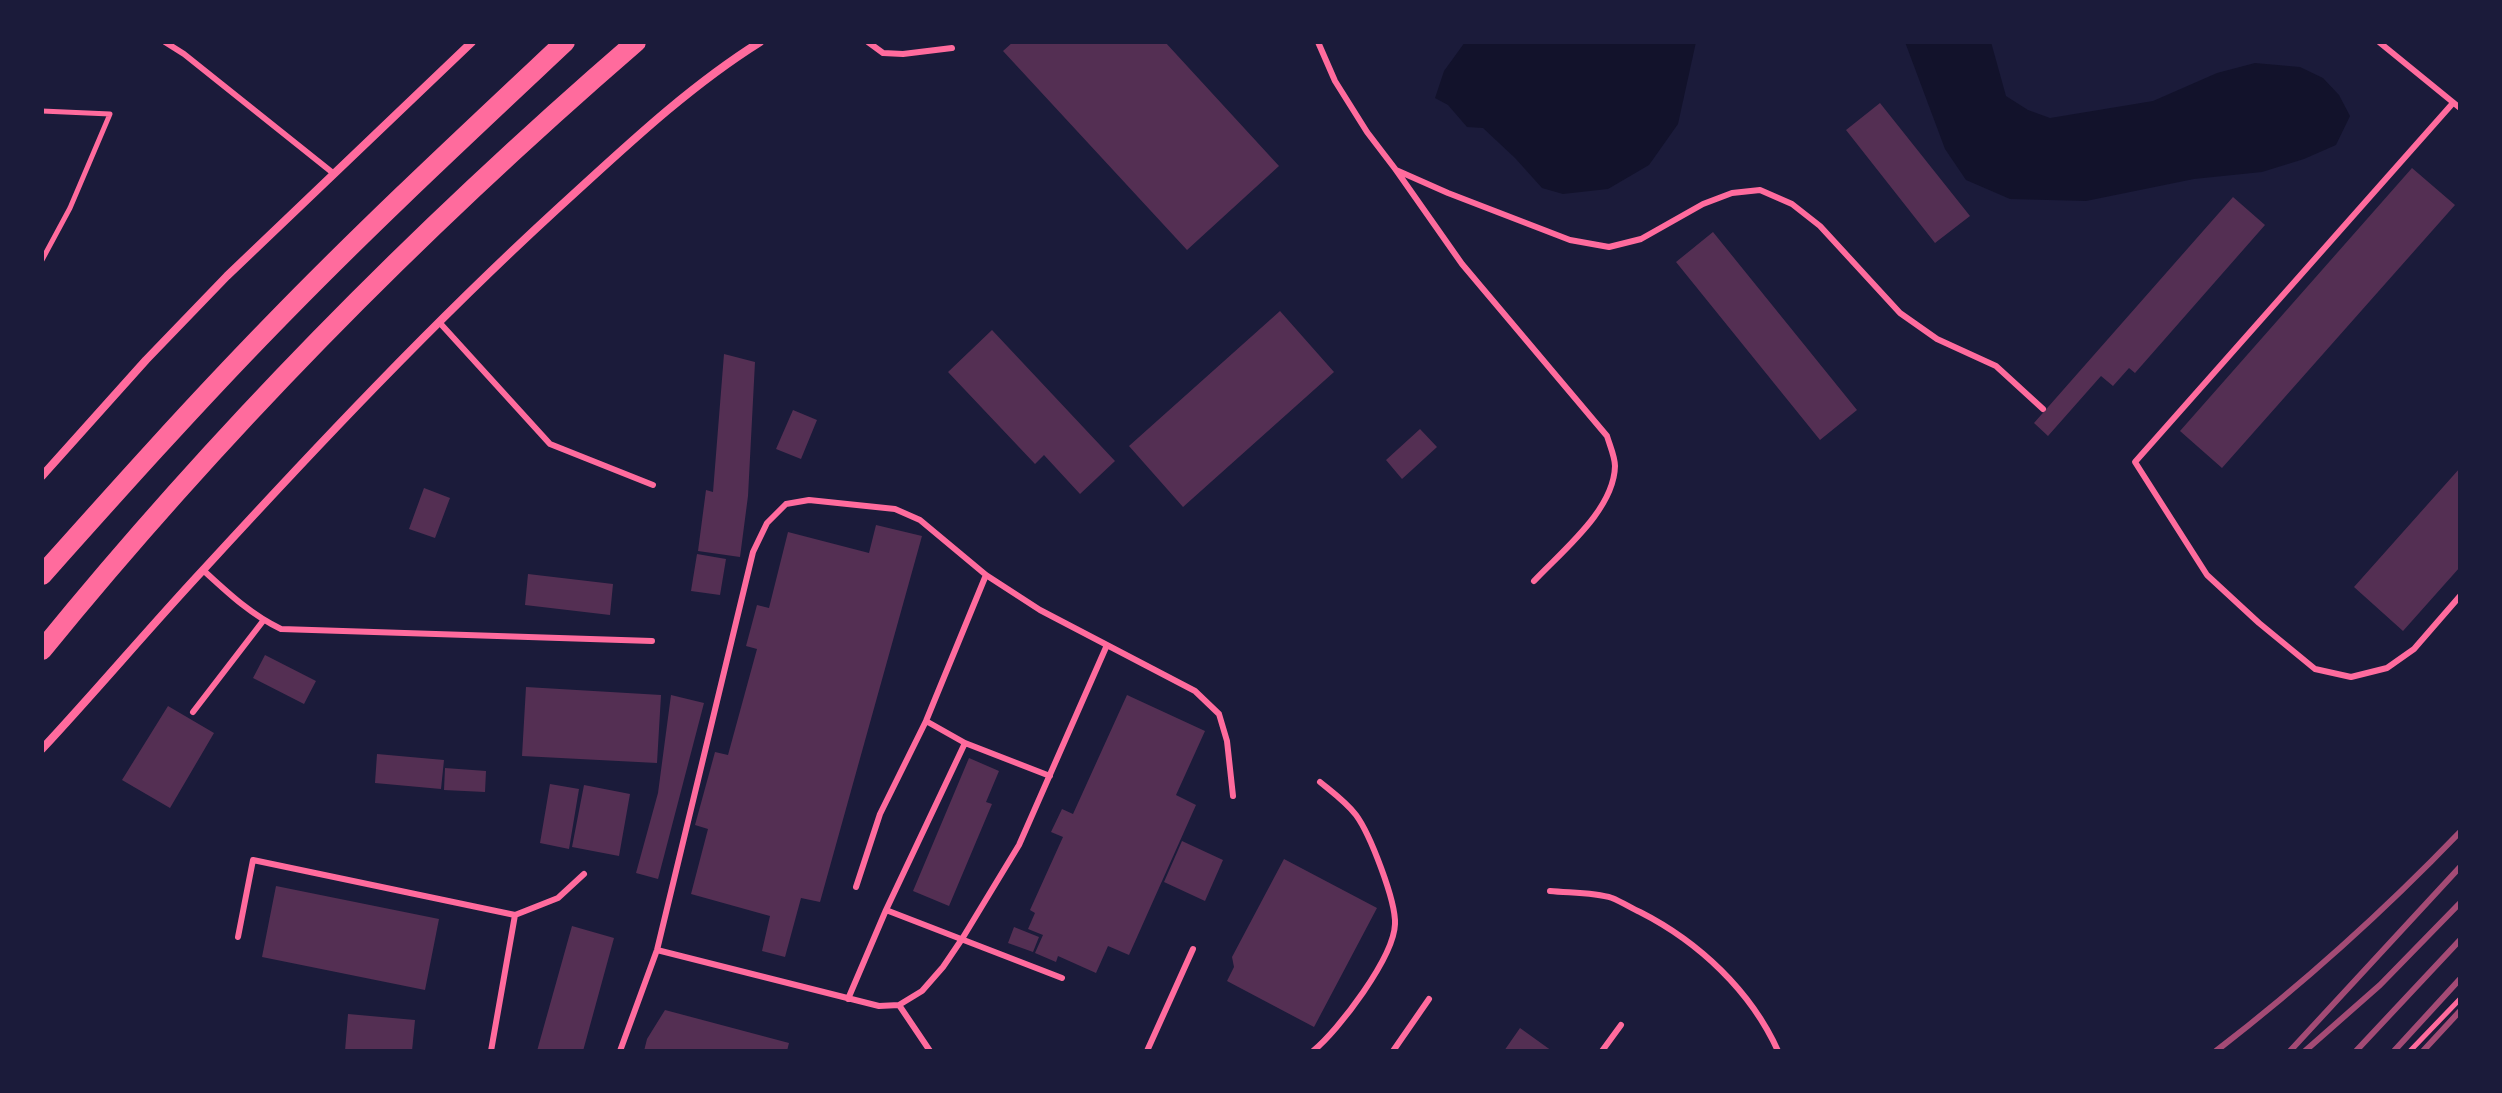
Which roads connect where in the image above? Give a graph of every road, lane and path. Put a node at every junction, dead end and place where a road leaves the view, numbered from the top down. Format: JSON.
{"nodes":[{"id":1,"x":165,"y":42,"type":"edge"},
{"id":2,"x":472,"y":42,"type":"edge"},
{"id":3,"x":565,"y":42,"type":"edge"},
{"id":4,"x":636,"y":42,"type":"edge"},
{"id":5,"x":760,"y":42,"type":"edge"},
{"id":6,"x":868,"y":42,"type":"edge"},
{"id":7,"x":1318,"y":42,"type":"edge"},
{"id":8,"x":2379,"y":42,"type":"edge"},
{"id":9,"x":952,"y":48,"type":"dead end"},
{"id":10,"x":2453,"y":103,"type":"junction"},
{"id":11,"x":2460,"y":108,"type":"edge"},
{"id":12,"x":42,"y":111,"type":"edge"},
{"id":13,"x":1396,"y":170,"type":"junction"},
{"id":14,"x":333,"y":173,"type":"junction"},
{"id":15,"x":42,"y":260,"type":"edge"},
{"id":16,"x":439,"y":322,"type":"junction"},
{"id":17,"x":2043,"y":409,"type":"dead end"},
{"id":18,"x":42,"y":476,"type":"edge"},
{"id":19,"x":653,"y":485,"type":"dead end"},
{"id":20,"x":203,"y":570,"type":"junction"},
{"id":21,"x":42,"y":575,"type":"edge"},
{"id":22,"x":986,"y":575,"type":"junction"},
{"id":23,"x":1534,"y":581,"type":"dead end"},
{"id":24,"x":2460,"y":596,"type":"edge"},
{"id":25,"x":263,"y":621,"type":"junction"},
{"id":26,"x":652,"y":641,"type":"dead end"},
{"id":27,"x":1107,"y":645,"type":"junction"},
{"id":28,"x":42,"y":650,"type":"edge"},
{"id":29,"x":193,"y":712,"type":"dead end"},
{"id":30,"x":926,"y":721,"type":"junction"},
{"id":31,"x":965,"y":743,"type":"junction"},
{"id":32,"x":42,"y":749,"type":"edge"},
{"id":33,"x":1050,"y":776,"type":"junction"},
{"id":34,"x":1320,"y":782,"type":"dead end"},
{"id":35,"x":1233,"y":796,"type":"dead end"},
{"id":36,"x":584,"y":874,"type":"dead end"},
{"id":37,"x":856,"y":887,"type":"dead end"},
{"id":38,"x":1550,"y":891,"type":"dead end"},
{"id":39,"x":886,"y":910,"type":"junction"},
{"id":40,"x":515,"y":915,"type":"junction"},
{"id":41,"x":238,"y":937,"type":"dead end"},
{"id":42,"x":962,"y":939,"type":"junction"},
{"id":43,"x":1193,"y":949,"type":"dead end"},
{"id":44,"x":657,"y":950,"type":"junction"},
{"id":45,"x":1062,"y":978,"type":"dead end"},
{"id":46,"x":848,"y":999,"type":"junction"},
{"id":47,"x":1429,"y":999,"type":"dead end"},
{"id":48,"x":2460,"y":999,"type":"edge"},
{"id":49,"x":899,"y":1005,"type":"junction"},
{"id":50,"x":1621,"y":1025,"type":"dead end"},
{"id":51,"x":491,"y":1051,"type":"edge"},
{"id":52,"x":620,"y":1051,"type":"edge"},
{"id":53,"x":930,"y":1051,"type":"edge"},
{"id":54,"x":1147,"y":1051,"type":"edge"},
{"id":55,"x":1313,"y":1051,"type":"edge"},
{"id":56,"x":1393,"y":1051,"type":"edge"},
{"id":57,"x":1602,"y":1051,"type":"edge"},
{"id":58,"x":1778,"y":1051,"type":"edge"},
{"id":59,"x":2410,"y":1051,"type":"edge"}],
"edges":[{"from":1,"to":14,"type":"lane"},
{"from":2,"to":14,"type":"street"},
{"from":3,"to":21,"type":"main road"},
{"from":4,"to":28,"type":"main road"},
{"from":5,"to":16,"type":"street"},
{"from":6,"to":9,"type":"lane"},
{"from":7,"to":13,"type":"lane"},
{"from":8,"to":10,"type":"lane"},
{"from":10,"to":11,"type":"lane"},
{"from":10,"to":24,"type":"lane"},
{"from":12,"to":15,"type":"path"},
{"from":13,"to":17,"type":"lane"},
{"from":13,"to":23,"type":"lane"},
{"from":14,"to":18,"type":"street"},
{"from":16,"to":19,"type":"lane"},
{"from":16,"to":20,"type":"street"},
{"from":20,"to":25,"type":"lane"},
{"from":20,"to":32,"type":"street"},
{"from":22,"to":27,"type":"lane"},
{"from":22,"to":30,"type":"lane"},
{"from":22,"to":44,"type":"lane"},
{"from":25,"to":26,"type":"lane"},
{"from":25,"to":29,"type":"lane"},
{"from":27,"to":33,"type":"lane"},
{"from":27,"to":35,"type":"lane"},
{"from":30,"to":31,"type":"lane"},
{"from":30,"to":37,"type":"lane"},
{"from":31,"to":33,"type":"lane"},
{"from":31,"to":39,"type":"lane"},
{"from":33,"to":42,"type":"lane"},
{"from":34,"to":55,"type":"lane"},
{"from":36,"to":40,"type":"lane"},
{"from":38,"to":58,"type":"lane"},
{"from":39,"to":42,"type":"lane"},
{"from":39,"to":46,"type":"lane"},
{"from":40,"to":41,"type":"lane"},
{"from":40,"to":51,"type":"lane"},
{"from":42,"to":45,"type":"lane"},
{"from":42,"to":49,"type":"lane"},
{"from":43,"to":54,"type":"lane"},
{"from":44,"to":46,"type":"lane"},
{"from":44,"to":52,"type":"lane"},
{"from":46,"to":49,"type":"lane"},
{"from":47,"to":56,"type":"lane"},
{"from":48,"to":59,"type":"path"},
{"from":49,"to":53,"type":"lane"},
{"from":50,"to":57,"type":"lane"}]}
